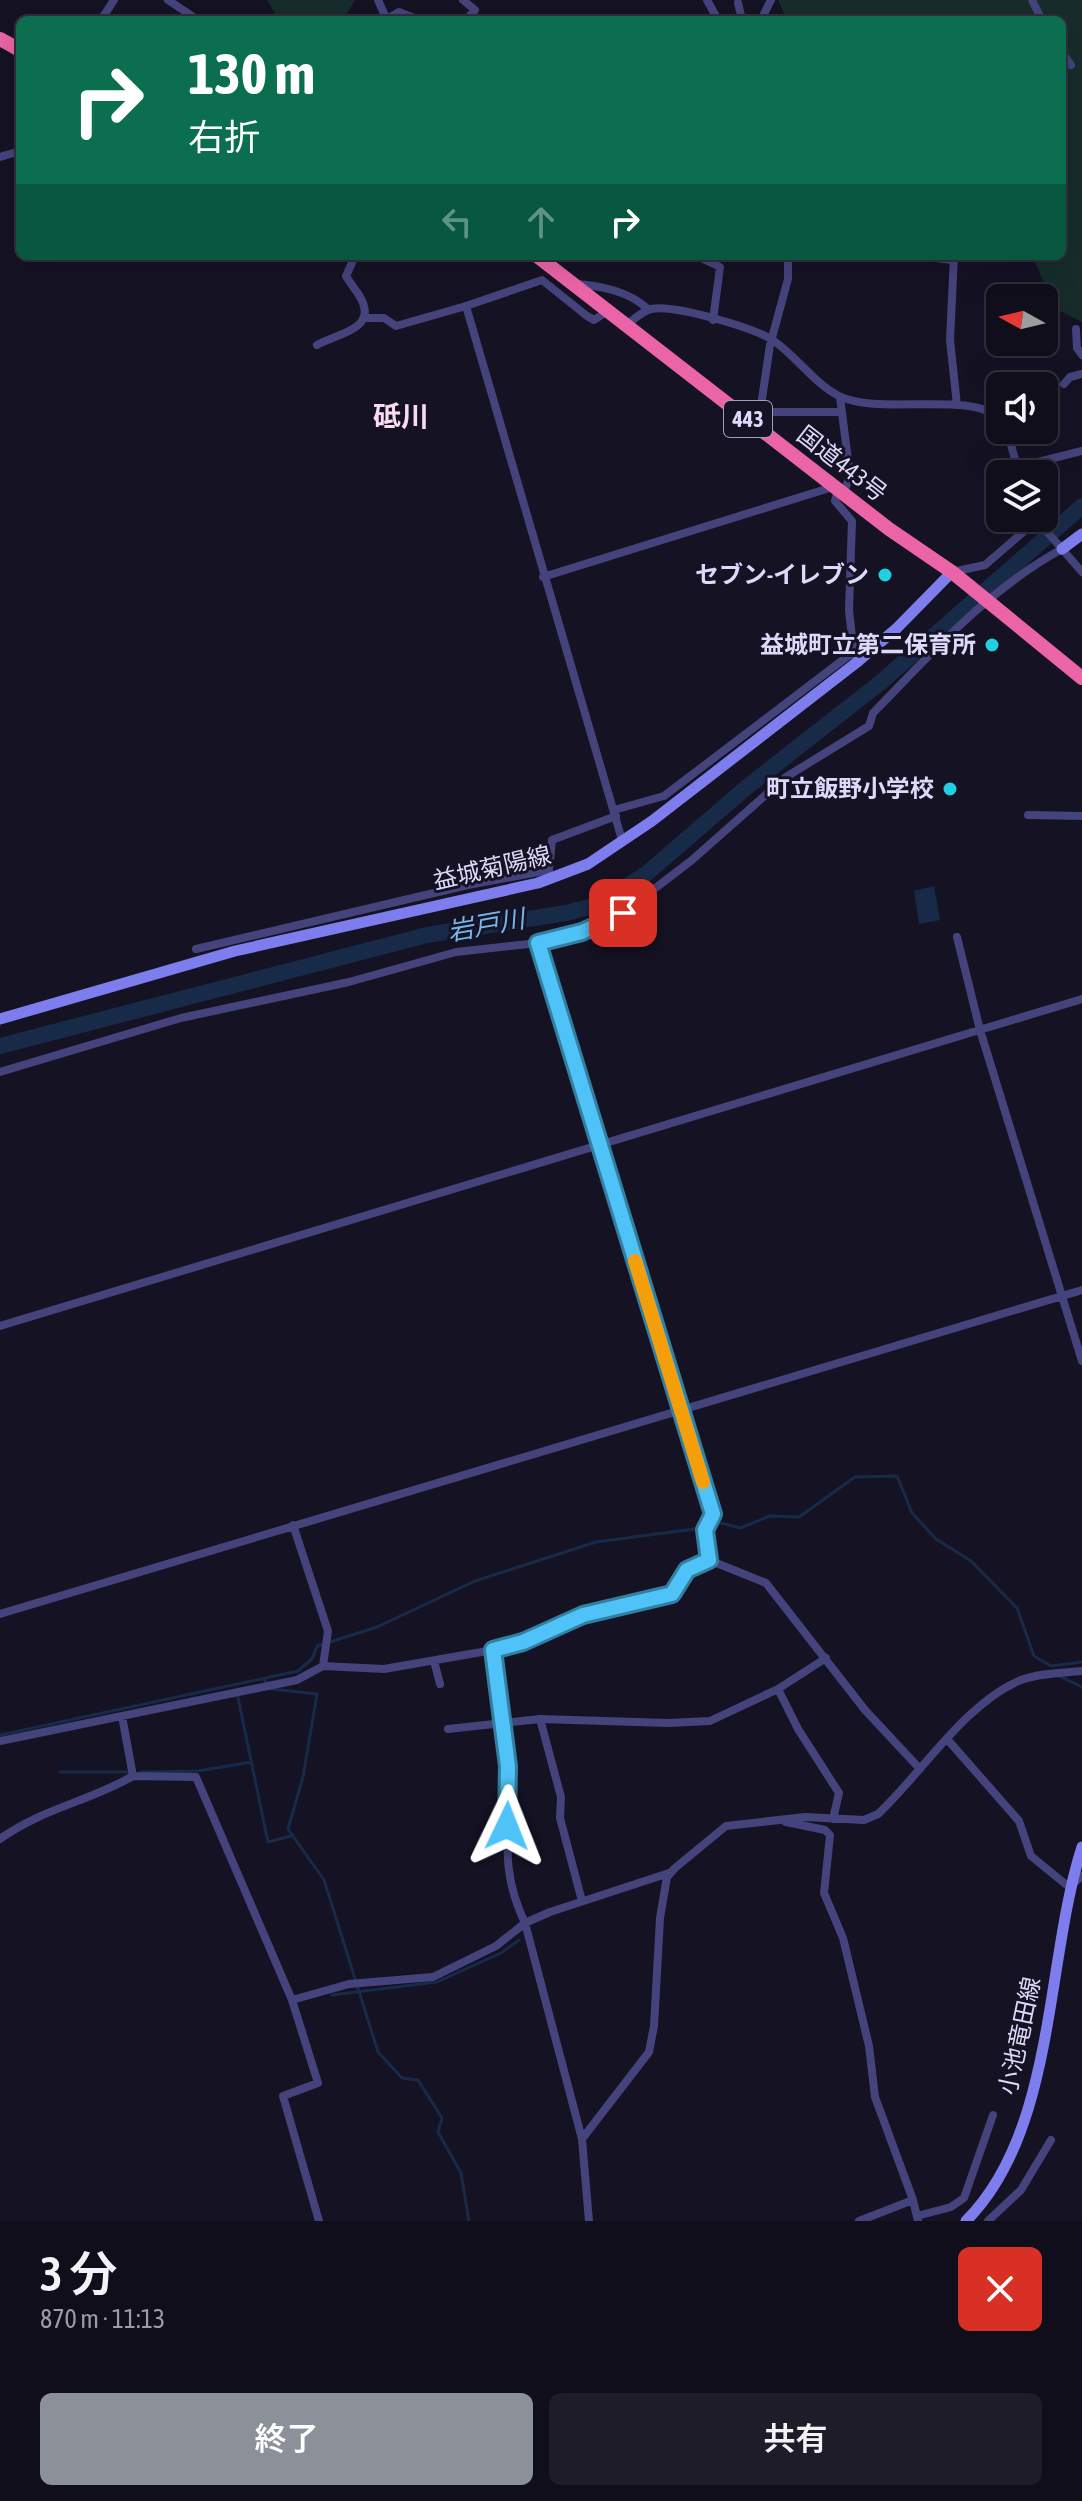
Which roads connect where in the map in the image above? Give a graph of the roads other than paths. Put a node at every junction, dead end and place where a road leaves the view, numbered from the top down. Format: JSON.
{"nodes":[{"id":1,"x":168,"y":0,"type":"edge"},
{"id":2,"x":463,"y":0,"type":"edge"},
{"id":3,"x":738,"y":3,"type":"dead end"},
{"id":4,"x":192,"y":16,"type":"edge"},
{"id":5,"x":470,"y":16,"type":"edge"},
{"id":6,"x":741,"y":16,"type":"edge"},
{"id":7,"x":1066,"y":58,"type":"edge"},
{"id":8,"x":1071,"y":65,"type":"dead end"},
{"id":9,"x":353,"y":260,"type":"edge"},
{"id":10,"x":542,"y":260,"type":"edge"},
{"id":11,"x":705,"y":260,"type":"edge"},
{"id":12,"x":788,"y":260,"type":"edge"},
{"id":13,"x":953,"y":260,"type":"edge"},
{"id":14,"x":573,"y":284,"type":"junction"},
{"id":15,"x":466,"y":306,"type":"junction"},
{"id":16,"x":648,"y":309,"type":"junction"},
{"id":17,"x":608,"y":311,"type":"junction"},
{"id":18,"x":364,"y":318,"type":"junction"},
{"id":19,"x":713,"y":320,"type":"junction"},
{"id":20,"x":626,"y":325,"type":"junction"},
{"id":21,"x":1076,"y":329,"type":"dead end"},
{"id":22,"x":772,"y":339,"type":"junction"},
{"id":23,"x":317,"y":345,"type":"dead end"},
{"id":24,"x":1082,"y":355,"type":"edge"},
{"id":25,"x":1082,"y":374,"type":"edge"},
{"id":26,"x":1064,"y":384,"type":"dead end"},
{"id":27,"x":840,"y":397,"type":"junction"},
{"id":28,"x":957,"y":405,"type":"junction"},
{"id":29,"x":842,"y":412,"type":"junction"},
{"id":30,"x":986,"y":412,"type":"edge"},
{"id":31,"x":760,"y":419,"type":"junction"},
{"id":32,"x":1082,"y":451,"type":"edge"},
{"id":33,"x":1054,"y":460,"type":"edge"},
{"id":34,"x":839,"y":489,"type":"junction"},
{"id":35,"x":1022,"y":532,"type":"edge"},
{"id":36,"x":1048,"y":532,"type":"edge"},
{"id":37,"x":1082,"y":534,"type":"edge"},
{"id":38,"x":1060,"y":546,"type":"junction"},
{"id":39,"x":1082,"y":572,"type":"edge"},
{"id":40,"x":956,"y":575,"type":"junction"},
{"id":41,"x":543,"y":577,"type":"junction"},
{"id":42,"x":984,"y":601,"type":"junction"},
{"id":43,"x":854,"y":658,"type":"junction"},
{"id":44,"x":1082,"y":678,"type":"edge"},
{"id":45,"x":615,"y":813,"type":"junction"},
{"id":46,"x":1028,"y":815,"type":"dead end"},
{"id":47,"x":1082,"y":816,"type":"edge"},
{"id":48,"x":622,"y":840,"type":"junction"},
{"id":49,"x":957,"y":937,"type":"dead end"},
{"id":50,"x":538,"y":943,"type":"junction"},
{"id":51,"x":196,"y":949,"type":"dead end"},
{"id":52,"x":1082,"y":999,"type":"edge"},
{"id":53,"x":0,"y":1019,"type":"edge"},
{"id":54,"x":980,"y":1030,"type":"junction"},
{"id":55,"x":0,"y":1072,"type":"edge"},
{"id":56,"x":598,"y":1144,"type":"junction"},
{"id":57,"x":1082,"y":1290,"type":"edge"},
{"id":58,"x":1061,"y":1296,"type":"junction"},
{"id":59,"x":0,"y":1326,"type":"edge"},
{"id":60,"x":1082,"y":1361,"type":"edge"},
{"id":61,"x":681,"y":1409,"type":"junction"},
{"id":62,"x":293,"y":1525,"type":"junction"},
{"id":63,"x":709,"y":1560,"type":"junction"},
{"id":64,"x":0,"y":1614,"type":"edge"},
{"id":65,"x":493,"y":1650,"type":"junction"},
{"id":66,"x":826,"y":1658,"type":"junction"},
{"id":67,"x":434,"y":1661,"type":"junction"},
{"id":68,"x":323,"y":1666,"type":"junction"},
{"id":69,"x":1082,"y":1671,"type":"edge"},
{"id":70,"x":440,"y":1684,"type":"dead end"},
{"id":71,"x":778,"y":1689,"type":"junction"},
{"id":72,"x":122,"y":1716,"type":"junction"},
{"id":73,"x":540,"y":1719,"type":"junction"},
{"id":74,"x":502,"y":1723,"type":"junction"},
{"id":75,"x":448,"y":1729,"type":"dead end"},
{"id":76,"x":947,"y":1739,"type":"junction"},
{"id":77,"x":0,"y":1741,"type":"edge"},
{"id":78,"x":920,"y":1769,"type":"junction"},
{"id":79,"x":133,"y":1776,"type":"junction"},
{"id":80,"x":774,"y":1819,"type":"junction"},
{"id":81,"x":833,"y":1819,"type":"junction"},
{"id":82,"x":0,"y":1839,"type":"edge"},
{"id":83,"x":1082,"y":1847,"type":"edge"},
{"id":84,"x":675,"y":1868,"type":"junction"},
{"id":85,"x":1082,"y":1876,"type":"edge"},
{"id":86,"x":1069,"y":1887,"type":"junction"},
{"id":87,"x":582,"y":1901,"type":"junction"},
{"id":88,"x":525,"y":1923,"type":"junction"},
{"id":89,"x":292,"y":2000,"type":"junction"},
{"id":90,"x":993,"y":2115,"type":"dead end"},
{"id":91,"x":582,"y":2139,"type":"junction"},
{"id":92,"x":1051,"y":2140,"type":"dead end"},
{"id":93,"x":913,"y":2200,"type":"junction"},
{"id":94,"x":917,"y":2219,"type":"edge"},
{"id":95,"x":319,"y":2221,"type":"edge"},
{"id":96,"x":589,"y":2221,"type":"edge"},
{"id":97,"x":859,"y":2221,"type":"edge"},
{"id":98,"x":966,"y":2221,"type":"edge"},
{"id":99,"x":988,"y":2221,"type":"edge"}],
"edges":[{"from":1,"to":4,"type":"street"},
{"from":2,"to":5,"type":"street"},
{"from":3,"to":6,"type":"street"},
{"from":7,"to":8,"type":"street"},
{"from":9,"to":18,"type":"street"},
{"from":10,"to":14,"type":"highway","name":"国道443号","number":"443"},
{"from":11,"to":19,"type":"street"},
{"from":12,"to":22,"type":"street"},
{"from":13,"to":28,"type":"street"},
{"from":14,"to":16,"type":"street"},
{"from":14,"to":17,"type":"highway","name":"国道443号","number":"443"},
{"from":15,"to":17,"type":"street"},
{"from":15,"to":18,"type":"street"},
{"from":15,"to":41,"type":"street"},
{"from":16,"to":19,"type":"street"},
{"from":16,"to":20,"type":"street"},
{"from":17,"to":20,"type":"highway","name":"国道443号","number":"443"},
{"from":18,"to":23,"type":"street"},
{"from":19,"to":22,"type":"street"},
{"from":20,"to":31,"type":"highway","name":"国道443号","number":"443"},
{"from":21,"to":24,"type":"street"},
{"from":22,"to":27,"type":"street"},
{"from":22,"to":31,"type":"street"},
{"from":25,"to":26,"type":"street"},
{"from":27,"to":28,"type":"street"},
{"from":27,"to":29,"type":"street"},
{"from":28,"to":30,"type":"street"},
{"from":29,"to":31,"type":"street"},
{"from":29,"to":34,"type":"street"},
{"from":31,"to":34,"type":"highway","name":"国道443号","number":"443"},
{"from":32,"to":33,"type":"street"},
{"from":34,"to":40,"type":"highway","name":"国道443号","number":"443"},
{"from":34,"to":41,"type":"street"},
{"from":34,"to":43,"type":"street"},
{"from":35,"to":40,"type":"street"},
{"from":36,"to":38,"type":"street"},
{"from":37,"to":38,"type":"main road"},
{"from":38,"to":39,"type":"street"},
{"from":38,"to":42,"type":"street"},
{"from":40,"to":42,"type":"highway","name":"国道443号","number":"443"},
{"from":40,"to":43,"type":"main road","name":"益城菊陽線"},
{"from":41,"to":45,"type":"street"},
{"from":42,"to":44,"type":"highway","name":"国道443号","number":"443"},
{"from":42,"to":50,"type":"street"},
{"from":43,"to":45,"type":"street"},
{"from":43,"to":48,"type":"main road","name":"益城菊陽線"},
{"from":45,"to":48,"type":"street"},
{"from":45,"to":51,"type":"street"},
{"from":46,"to":47,"type":"street"},
{"from":48,"to":53,"type":"main road","name":"益城菊陽線"},
{"from":49,"to":54,"type":"street"},
{"from":50,"to":55,"type":"street"},
{"from":50,"to":56,"type":"street"},
{"from":52,"to":54,"type":"street"},
{"from":54,"to":56,"type":"street"},
{"from":54,"to":58,"type":"street"},
{"from":56,"to":59,"type":"street"},
{"from":56,"to":61,"type":"street"},
{"from":57,"to":58,"type":"street"},
{"from":58,"to":60,"type":"street"},
{"from":58,"to":61,"type":"street"},
{"from":61,"to":62,"type":"street"},
{"from":61,"to":63,"type":"street"},
{"from":62,"to":64,"type":"street"},
{"from":62,"to":68,"type":"street"},
{"from":63,"to":65,"type":"street"},
{"from":63,"to":66,"type":"street"},
{"from":65,"to":67,"type":"street"},
{"from":65,"to":74,"type":"street"},
{"from":66,"to":71,"type":"street"},
{"from":66,"to":78,"type":"street"},
{"from":67,"to":68,"type":"street"},
{"from":67,"to":70,"type":"street"},
{"from":68,"to":72,"type":"street"},
{"from":69,"to":76,"type":"street"},
{"from":71,"to":73,"type":"street"},
{"from":71,"to":81,"type":"street"},
{"from":72,"to":77,"type":"street"},
{"from":72,"to":79,"type":"street"},
{"from":73,"to":74,"type":"street"},
{"from":73,"to":87,"type":"street"},
{"from":74,"to":75,"type":"street"},
{"from":74,"to":88,"type":"street"},
{"from":76,"to":78,"type":"street"},
{"from":76,"to":86,"type":"street"},
{"from":78,"to":81,"type":"street"},
{"from":79,"to":82,"type":"street"},
{"from":79,"to":89,"type":"street"},
{"from":80,"to":81,"type":"street"},
{"from":80,"to":84,"type":"street"},
{"from":80,"to":93,"type":"street"},
{"from":83,"to":86,"type":"main road","name":"小池竜田線"},
{"from":84,"to":87,"type":"street"},
{"from":84,"to":91,"type":"street"},
{"from":85,"to":86,"type":"street"},
{"from":86,"to":98,"type":"main road","name":"小池竜田線"},
{"from":87,"to":88,"type":"street"},
{"from":88,"to":89,"type":"street"},
{"from":88,"to":91,"type":"street"},
{"from":89,"to":95,"type":"street"},
{"from":90,"to":94,"type":"street"},
{"from":91,"to":96,"type":"street"},
{"from":92,"to":99,"type":"street"},
{"from":93,"to":94,"type":"street"},
{"from":93,"to":97,"type":"street"}]}
